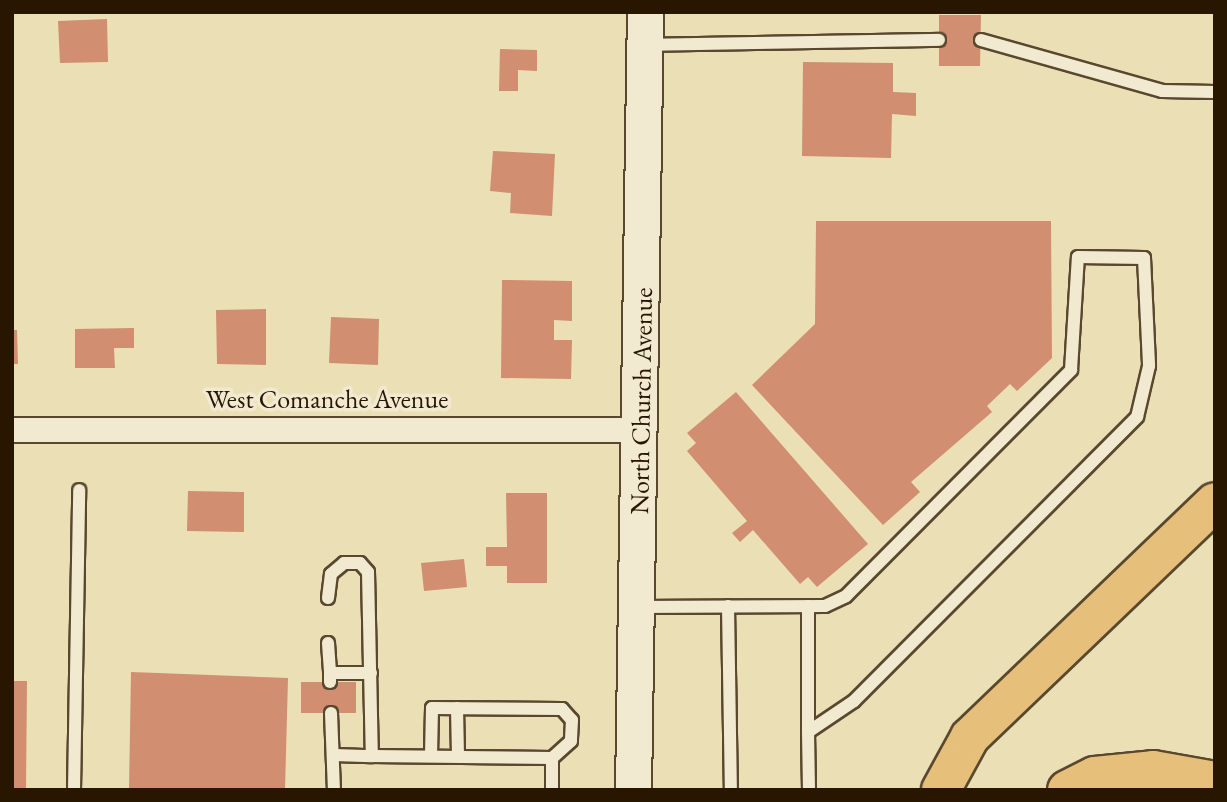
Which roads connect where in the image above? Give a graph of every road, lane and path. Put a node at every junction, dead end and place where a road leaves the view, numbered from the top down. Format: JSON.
{"nodes":[{"id":1,"x":645,"y":29,"type":"edge"},
{"id":2,"x":939,"y":40,"type":"dead end"},
{"id":3,"x":981,"y":40,"type":"dead end"},
{"id":4,"x":1215,"y":92,"type":"edge"},
{"id":5,"x":12,"y":430,"type":"edge"},
{"id":6,"x":642,"y":430,"type":"junction"},
{"id":7,"x":79,"y":490,"type":"dead end"},
{"id":8,"x":1215,"y":502,"type":"edge"},
{"id":9,"x":328,"y":598,"type":"dead end"},
{"id":10,"x":728,"y":606,"type":"junction"},
{"id":11,"x":808,"y":606,"type":"junction"},
{"id":12,"x":638,"y":607,"type":"junction"},
{"id":13,"x":328,"y":643,"type":"dead end"},
{"id":14,"x":371,"y":673,"type":"junction"},
{"id":15,"x":457,"y":708,"type":"junction"},
{"id":16,"x":331,"y":713,"type":"dead end"},
{"id":17,"x":808,"y":732,"type":"junction"},
{"id":18,"x":334,"y":755,"type":"junction"},
{"id":19,"x":372,"y":756,"type":"junction"},
{"id":20,"x":431,"y":756,"type":"junction"},
{"id":21,"x":457,"y":756,"type":"junction"},
{"id":22,"x":552,"y":758,"type":"junction"},
{"id":23,"x":1215,"y":781,"type":"edge"},
{"id":24,"x":74,"y":790,"type":"edge"},
{"id":25,"x":334,"y":790,"type":"edge"},
{"id":26,"x":552,"y":790,"type":"edge"},
{"id":27,"x":633,"y":790,"type":"edge"},
{"id":28,"x":731,"y":790,"type":"edge"},
{"id":29,"x":809,"y":790,"type":"edge"},
{"id":30,"x":941,"y":790,"type":"edge"},
{"id":31,"x":1068,"y":790,"type":"edge"}],
"edges":[{"from":1,"to":2,"type":"lane"},
{"from":1,"to":6,"type":"street","name":"North Church Avenue"},
{"from":3,"to":4,"type":"lane"},
{"from":5,"to":6,"type":"street","name":"West Comanche Avenue"},
{"from":6,"to":12,"type":"street","name":"North Church Avenue"},
{"from":7,"to":24,"type":"lane"},
{"from":8,"to":30,"type":"main road"},
{"from":9,"to":14,"type":"lane"},
{"from":10,"to":11,"type":"lane"},
{"from":10,"to":12,"type":"lane"},
{"from":10,"to":28,"type":"lane"},
{"from":11,"to":17,"type":"lane"},
{"from":11,"to":17,"type":"lane"},
{"from":12,"to":27,"type":"street","name":"North Church Avenue"},
{"from":13,"to":14,"type":"lane"},
{"from":14,"to":19,"type":"lane"},
{"from":15,"to":20,"type":"lane"},
{"from":15,"to":21,"type":"lane"},
{"from":15,"to":22,"type":"lane"},
{"from":16,"to":18,"type":"lane"},
{"from":17,"to":29,"type":"lane"},
{"from":18,"to":19,"type":"lane"},
{"from":18,"to":25,"type":"lane"},
{"from":19,"to":20,"type":"lane"},
{"from":20,"to":21,"type":"lane"},
{"from":21,"to":22,"type":"lane"},
{"from":22,"to":26,"type":"lane"},
{"from":23,"to":31,"type":"main road"}]}
